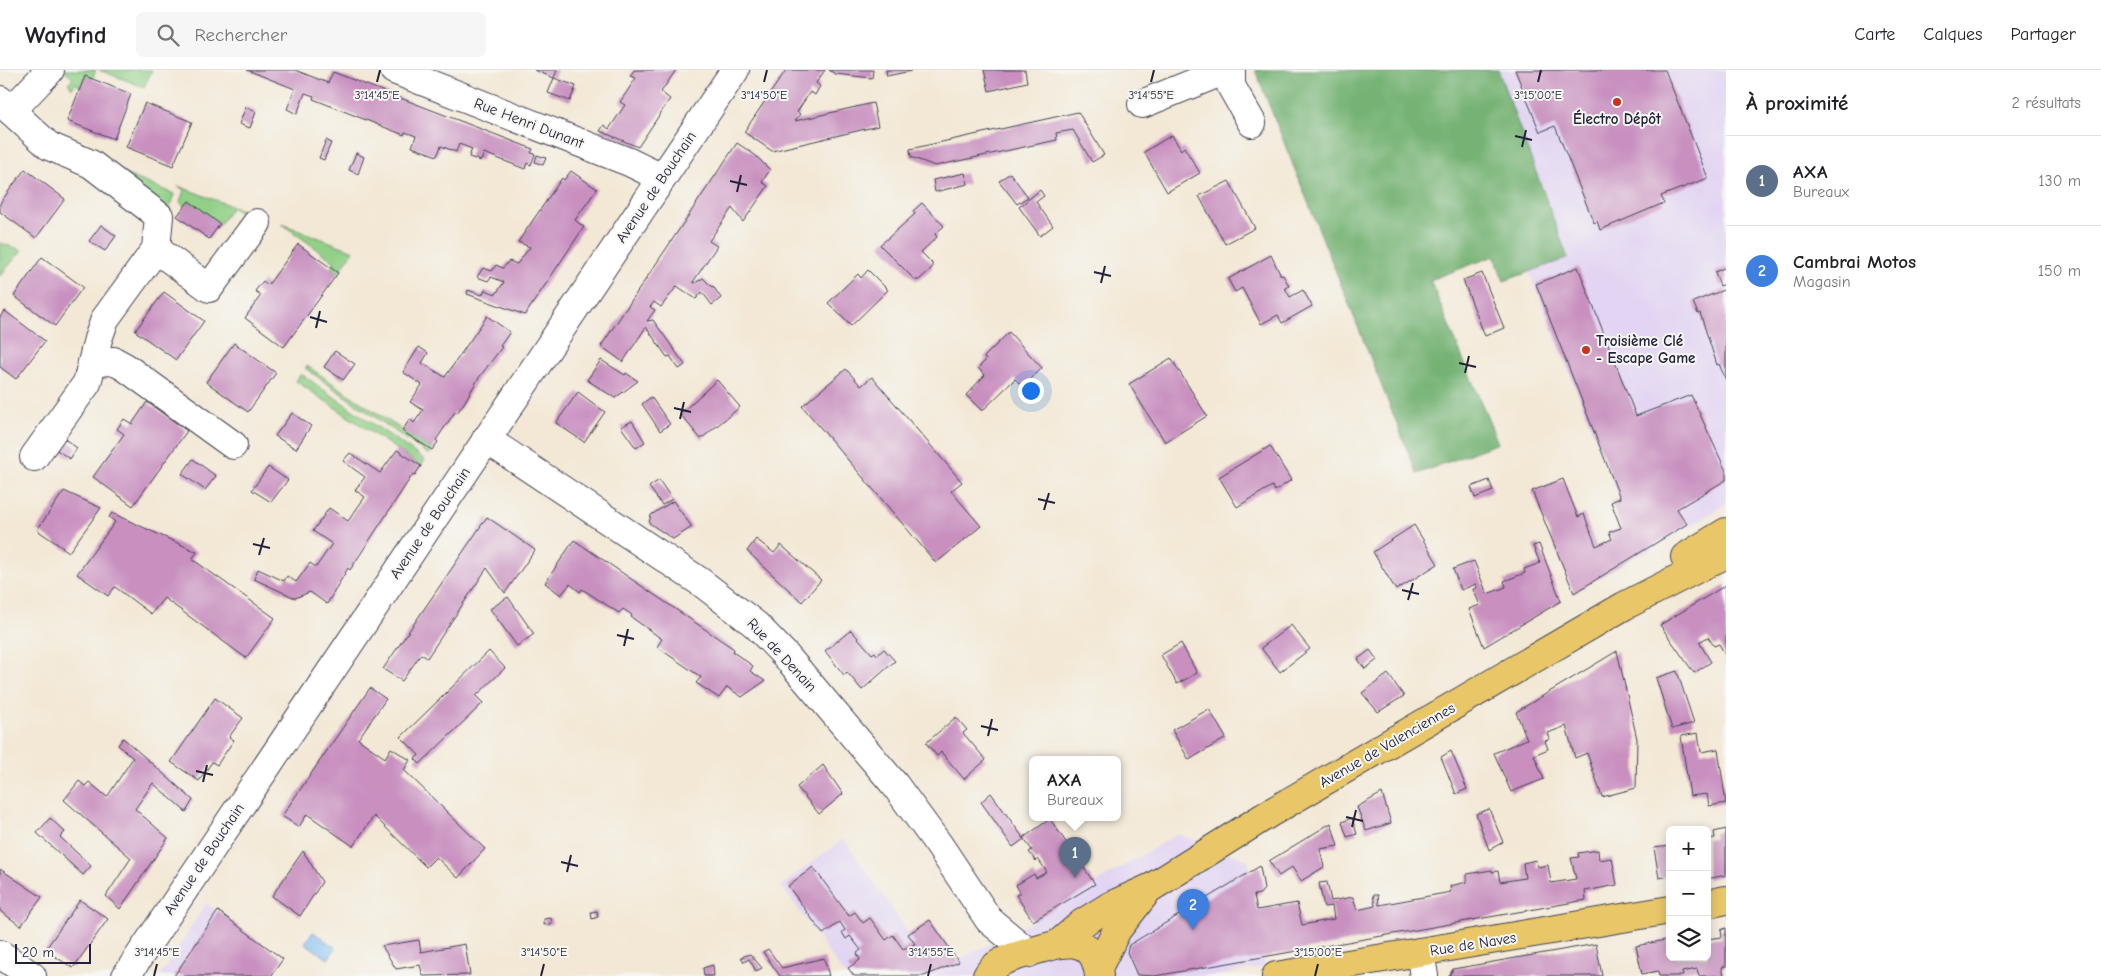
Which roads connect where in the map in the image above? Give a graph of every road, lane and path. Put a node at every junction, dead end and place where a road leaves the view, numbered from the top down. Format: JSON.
{"nodes":[{"id":1,"x":50,"y":70,"type":"edge"},
{"id":2,"x":394,"y":70,"type":"edge"},
{"id":3,"x":735,"y":70,"type":"edge"},
{"id":4,"x":1226,"y":70,"type":"edge"},
{"id":5,"x":1231,"y":70,"type":"edge"},
{"id":6,"x":1142,"y":104,"type":"dead end"},
{"id":7,"x":5,"y":105,"type":"edge"},
{"id":8,"x":1252,"y":123,"type":"dead end"},
{"id":9,"x":662,"y":178,"type":"junction"},
{"id":10,"x":257,"y":223,"type":"dead end"},
{"id":11,"x":156,"y":249,"type":"junction"},
{"id":12,"x":93,"y":362,"type":"junction"},
{"id":13,"x":486,"y":439,"type":"junction"},
{"id":14,"x":233,"y":445,"type":"dead end"},
{"id":15,"x":34,"y":457,"type":"dead end"},
{"id":16,"x":1726,"y":532,"type":"edge"},
{"id":17,"x":1726,"y":554,"type":"edge"},
{"id":18,"x":1624,"y":606,"type":"junction"},
{"id":19,"x":1152,"y":887,"type":"junction"},
{"id":20,"x":1726,"y":900,"type":"edge"},
{"id":21,"x":1711,"y":903,"type":"edge"},
{"id":22,"x":1666,"y":911,"type":"edge"},
{"id":23,"x":989,"y":920,"type":"junction"},
{"id":24,"x":1059,"y":943,"type":"junction"},
{"id":25,"x":1029,"y":953,"type":"junction"},
{"id":26,"x":0,"y":954,"type":"edge"},
{"id":27,"x":1422,"y":964,"type":"edge"},
{"id":28,"x":990,"y":972,"type":"edge"},
{"id":29,"x":1099,"y":972,"type":"edge"},
{"id":30,"x":32,"y":976,"type":"edge"},
{"id":31,"x":126,"y":976,"type":"edge"},
{"id":32,"x":1276,"y":976,"type":"edge"}],
"edges":[{"from":1,"to":7,"type":"street"},
{"from":2,"to":9,"type":"street","name":"Rue Henri Dunant"},
{"from":3,"to":9,"type":"street","name":"Avenue de Bouchain"},
{"from":4,"to":6,"type":"street"},
{"from":5,"to":8,"type":"street"},
{"from":7,"to":11,"type":"street"},
{"from":9,"to":13,"type":"street","name":"Avenue de Bouchain"},
{"from":10,"to":11,"type":"street"},
{"from":11,"to":12,"type":"street"},
{"from":12,"to":14,"type":"street"},
{"from":12,"to":15,"type":"street"},
{"from":13,"to":23,"type":"street","name":"Rue de Denain"},
{"from":13,"to":31,"type":"street","name":"Avenue de Bouchain"},
{"from":16,"to":18,"type":"main road","name":"Avenue de Valenciennes"},
{"from":17,"to":18,"type":"main road","name":"Avenue de Valenciennes"},
{"from":18,"to":19,"type":"main road","name":"Avenue de Valenciennes"},
{"from":19,"to":24,"type":"main road","name":"Avenue de Valenciennes"},
{"from":19,"to":29,"type":"main road","name":"Avenue de Valenciennes"},
{"from":20,"to":21,"type":"main road"},
{"from":22,"to":27,"type":"main road","name":"Rue de Naves"},
{"from":23,"to":25,"type":"street","name":"Rue de Denain"},
{"from":23,"to":28,"type":"street","name":"Rue de Denain"},
{"from":24,"to":25,"type":"main road"},
{"from":24,"to":29,"type":"main road"},
{"from":25,"to":28,"type":"main road"},
{"from":26,"to":30,"type":"street"},
{"from":27,"to":32,"type":"main road","name":"Rue de Naves"}]}
